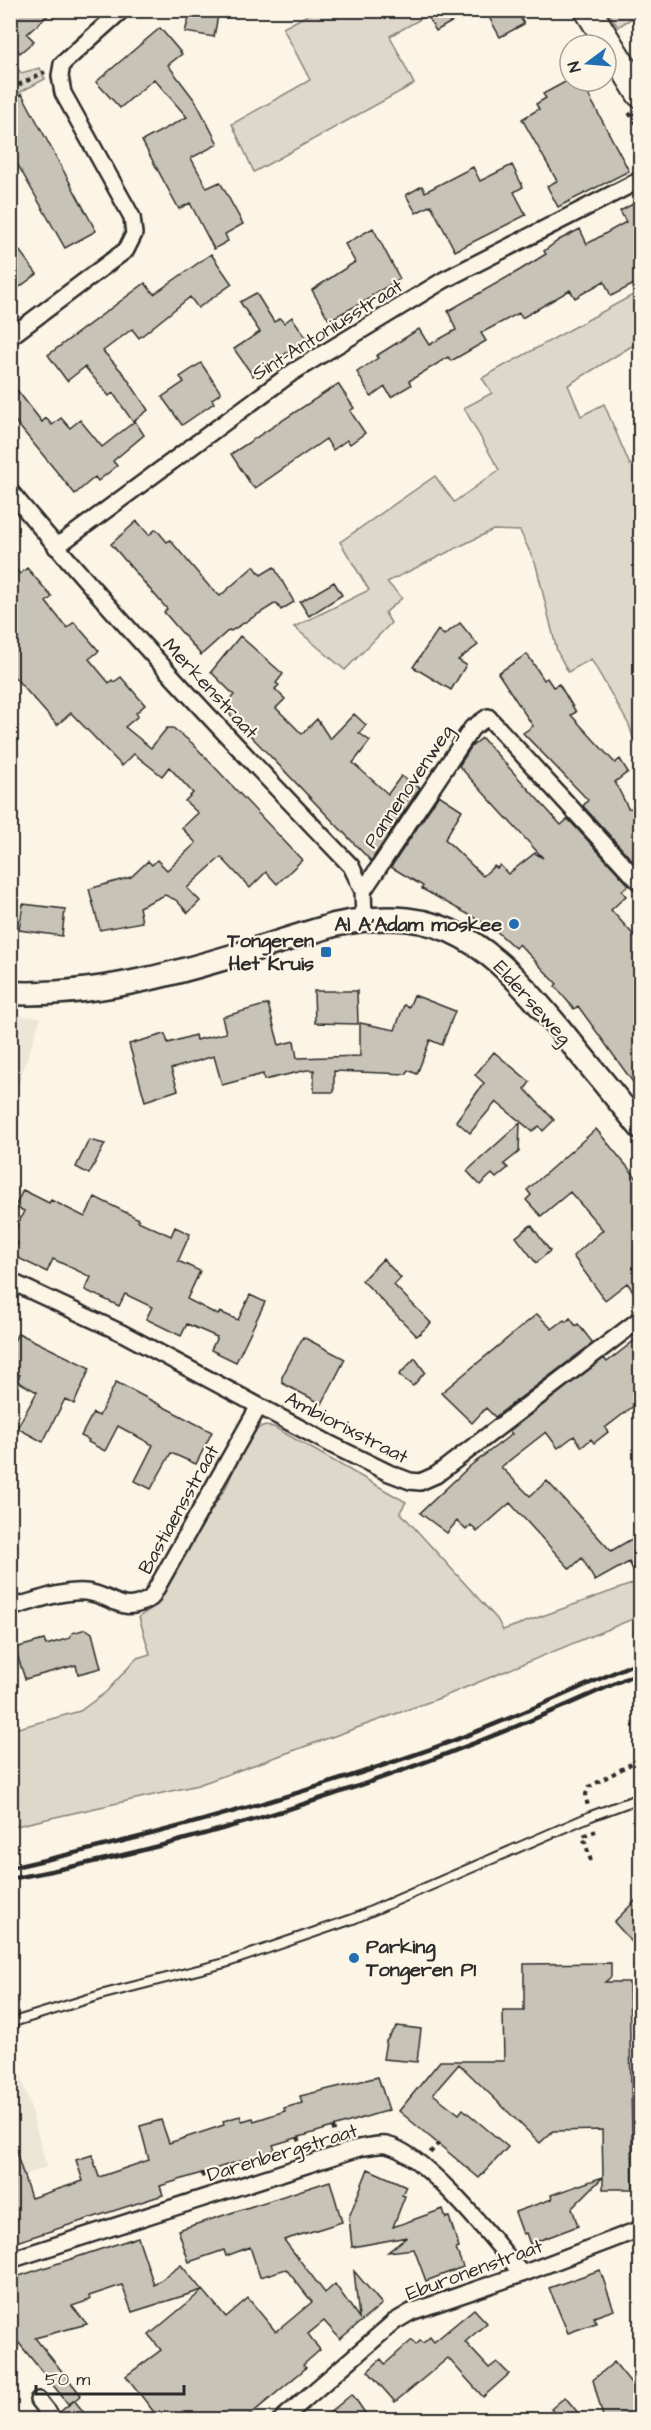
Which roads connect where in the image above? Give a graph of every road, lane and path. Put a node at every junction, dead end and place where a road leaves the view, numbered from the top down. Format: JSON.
{"nodes":[{"id":1,"x":122,"y":10,"type":"edge"},
{"id":2,"x":588,"y":10,"type":"edge"},
{"id":3,"x":62,"y":64,"type":"junction"},
{"id":4,"x":10,"y":89,"type":"edge"},
{"id":5,"x":640,"y":94,"type":"edge"},
{"id":6,"x":640,"y":180,"type":"edge"},
{"id":7,"x":345,"y":312,"type":"dead end"},
{"id":8,"x":348,"y":317,"type":"dead end"},
{"id":9,"x":10,"y":337,"type":"edge"},
{"id":10,"x":10,"y":491,"type":"edge"},
{"id":11,"x":56,"y":547,"type":"junction"},
{"id":12,"x":640,"y":883,"type":"edge"},
{"id":13,"x":363,"y":891,"type":"junction"},
{"id":14,"x":364,"y":918,"type":"junction"},
{"id":15,"x":10,"y":993,"type":"edge"},
{"id":16,"x":640,"y":1127,"type":"edge"},
{"id":17,"x":10,"y":1281,"type":"edge"},
{"id":18,"x":640,"y":1319,"type":"edge"},
{"id":19,"x":259,"y":1406,"type":"junction"},
{"id":20,"x":10,"y":1608,"type":"edge"},
{"id":21,"x":640,"y":1759,"type":"edge"},
{"id":22,"x":640,"y":1798,"type":"edge"},
{"id":23,"x":587,"y":1803,"type":"dead end"},
{"id":24,"x":596,"y":1831,"type":"dead end"},
{"id":25,"x":591,"y":1861,"type":"dead end"},
{"id":26,"x":10,"y":2023,"type":"edge"},
{"id":27,"x":333,"y":2127,"type":"dead end"},
{"id":28,"x":298,"y":2137,"type":"dead end"},
{"id":29,"x":337,"y":2139,"type":"dead end"},
{"id":30,"x":438,"y":2144,"type":"dead end"},
{"id":31,"x":302,"y":2149,"type":"dead end"},
{"id":32,"x":430,"y":2154,"type":"dead end"},
{"id":33,"x":228,"y":2164,"type":"dead end"},
{"id":34,"x":202,"y":2173,"type":"dead end"},
{"id":35,"x":231,"y":2173,"type":"dead end"},
{"id":36,"x":205,"y":2182,"type":"dead end"},
{"id":37,"x":640,"y":2229,"type":"edge"},
{"id":38,"x":10,"y":2260,"type":"edge"},
{"id":39,"x":522,"y":2274,"type":"junction"},
{"id":40,"x":38,"y":2400,"type":"dead end"},
{"id":41,"x":54,"y":2420,"type":"edge"},
{"id":42,"x":280,"y":2420,"type":"edge"}],
"edges":[{"from":1,"to":3,"type":"street"},
{"from":2,"to":5,"type":"main road"},
{"from":3,"to":4,"type":"path"},
{"from":3,"to":9,"type":"street"},
{"from":6,"to":11,"type":"street","name":"Sint-Antoniusstraat"},
{"from":7,"to":8,"type":"path"},
{"from":10,"to":11,"type":"street","name":"Merkenstraat"},
{"from":11,"to":13,"type":"street","name":"Merkenstraat"},
{"from":12,"to":13,"type":"street","name":"Pannenovenweg"},
{"from":13,"to":14,"type":"street","name":"Merkenstraat"},
{"from":14,"to":15,"type":"main road","name":"Elderseweg"},
{"from":14,"to":16,"type":"main road","name":"Elderseweg"},
{"from":17,"to":19,"type":"street","name":"Ambiorixstraat"},
{"from":18,"to":19,"type":"street","name":"Ambiorixstraat"},
{"from":19,"to":20,"type":"street","name":"Bastiaensstraat"},
{"from":21,"to":23,"type":"path"},
{"from":22,"to":26,"type":"lane"},
{"from":24,"to":25,"type":"path"},
{"from":27,"to":29,"type":"path"},
{"from":28,"to":31,"type":"path"},
{"from":30,"to":32,"type":"path"},
{"from":33,"to":35,"type":"path"},
{"from":34,"to":36,"type":"path"},
{"from":37,"to":39,"type":"street","name":"Eburonenstraat"},
{"from":38,"to":39,"type":"street","name":"Darenbergstraat"},
{"from":39,"to":42,"type":"street","name":"Eburonenstraat"},
{"from":40,"to":41,"type":"street"}]}
